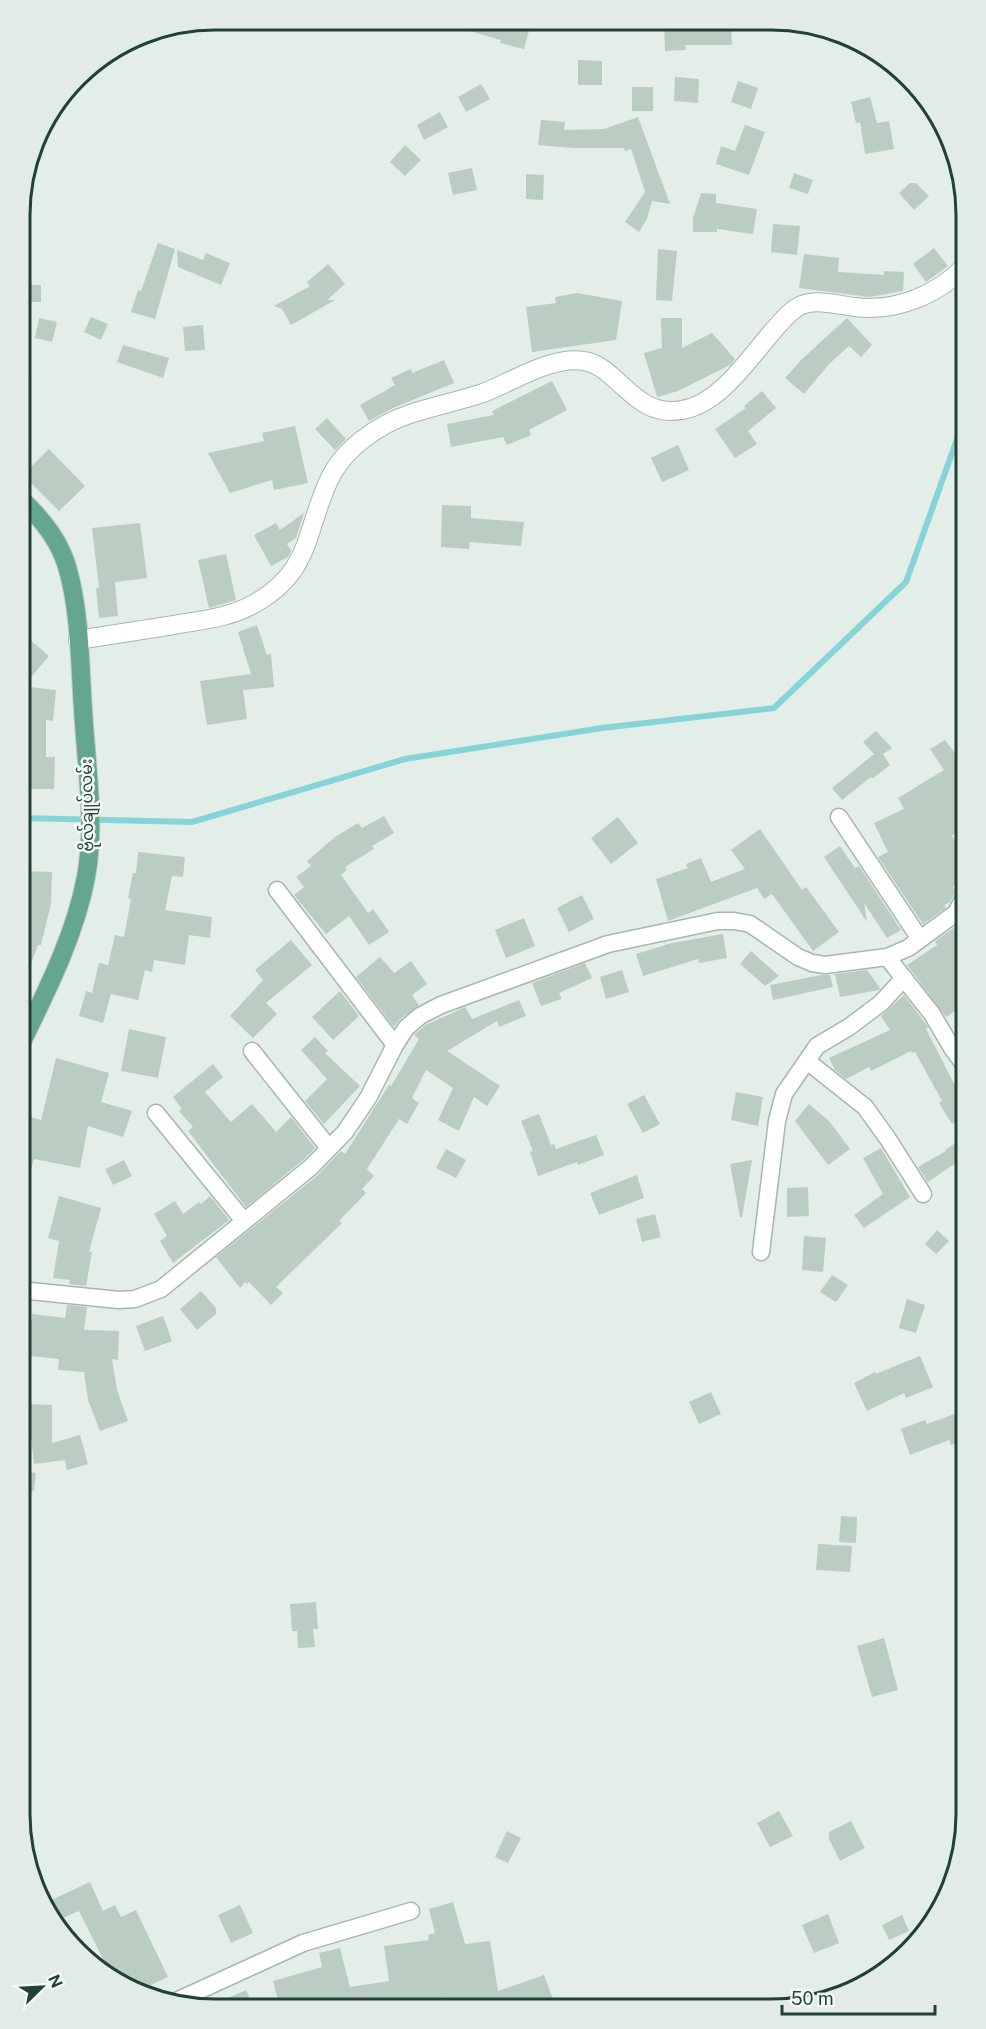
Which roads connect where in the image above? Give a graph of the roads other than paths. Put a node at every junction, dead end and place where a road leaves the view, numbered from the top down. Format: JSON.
{"nodes":[{"id":1,"x":956,"y":274,"type":"edge"},
{"id":2,"x":30,"y":508,"type":"edge"},
{"id":3,"x":78,"y":640,"type":"junction"},
{"id":4,"x":839,"y":817,"type":"dead end"},
{"id":5,"x":277,"y":890,"type":"dead end"},
{"id":6,"x":956,"y":920,"type":"edge"},
{"id":7,"x":920,"y":939,"type":"junction"},
{"id":8,"x":887,"y":957,"type":"junction"},
{"id":9,"x":904,"y":978,"type":"junction"},
{"id":10,"x":30,"y":1025,"type":"edge"},
{"id":11,"x":395,"y":1045,"type":"junction"},
{"id":12,"x":252,"y":1051,"type":"dead end"},
{"id":13,"x":956,"y":1053,"type":"edge"},
{"id":14,"x":807,"y":1061,"type":"junction"},
{"id":15,"x":156,"y":1113,"type":"dead end"},
{"id":16,"x":329,"y":1148,"type":"junction"},
{"id":17,"x":923,"y":1194,"type":"dead end"},
{"id":18,"x":244,"y":1221,"type":"junction"},
{"id":19,"x":761,"y":1252,"type":"dead end"},
{"id":20,"x":30,"y":1291,"type":"edge"},
{"id":21,"x":411,"y":1911,"type":"dead end"},
{"id":22,"x":186,"y":1996,"type":"edge"}],
"edges":[{"from":1,"to":3,"type":"street"},
{"from":2,"to":3,"type":"main road","name":"ဗိုလ်‌ချုပ်‌လမ်း"},
{"from":3,"to":10,"type":"main road","name":"ဗိုလ်‌ချုပ်‌လမ်း"},
{"from":4,"to":7,"type":"street"},
{"from":5,"to":11,"type":"street"},
{"from":6,"to":7,"type":"street"},
{"from":7,"to":8,"type":"street"},
{"from":8,"to":9,"type":"street"},
{"from":8,"to":11,"type":"street"},
{"from":9,"to":13,"type":"street"},
{"from":9,"to":14,"type":"street"},
{"from":11,"to":16,"type":"street"},
{"from":12,"to":16,"type":"street"},
{"from":14,"to":17,"type":"street"},
{"from":14,"to":19,"type":"street"},
{"from":15,"to":18,"type":"street"},
{"from":16,"to":18,"type":"street"},
{"from":18,"to":20,"type":"street"},
{"from":21,"to":22,"type":"street"}]}
